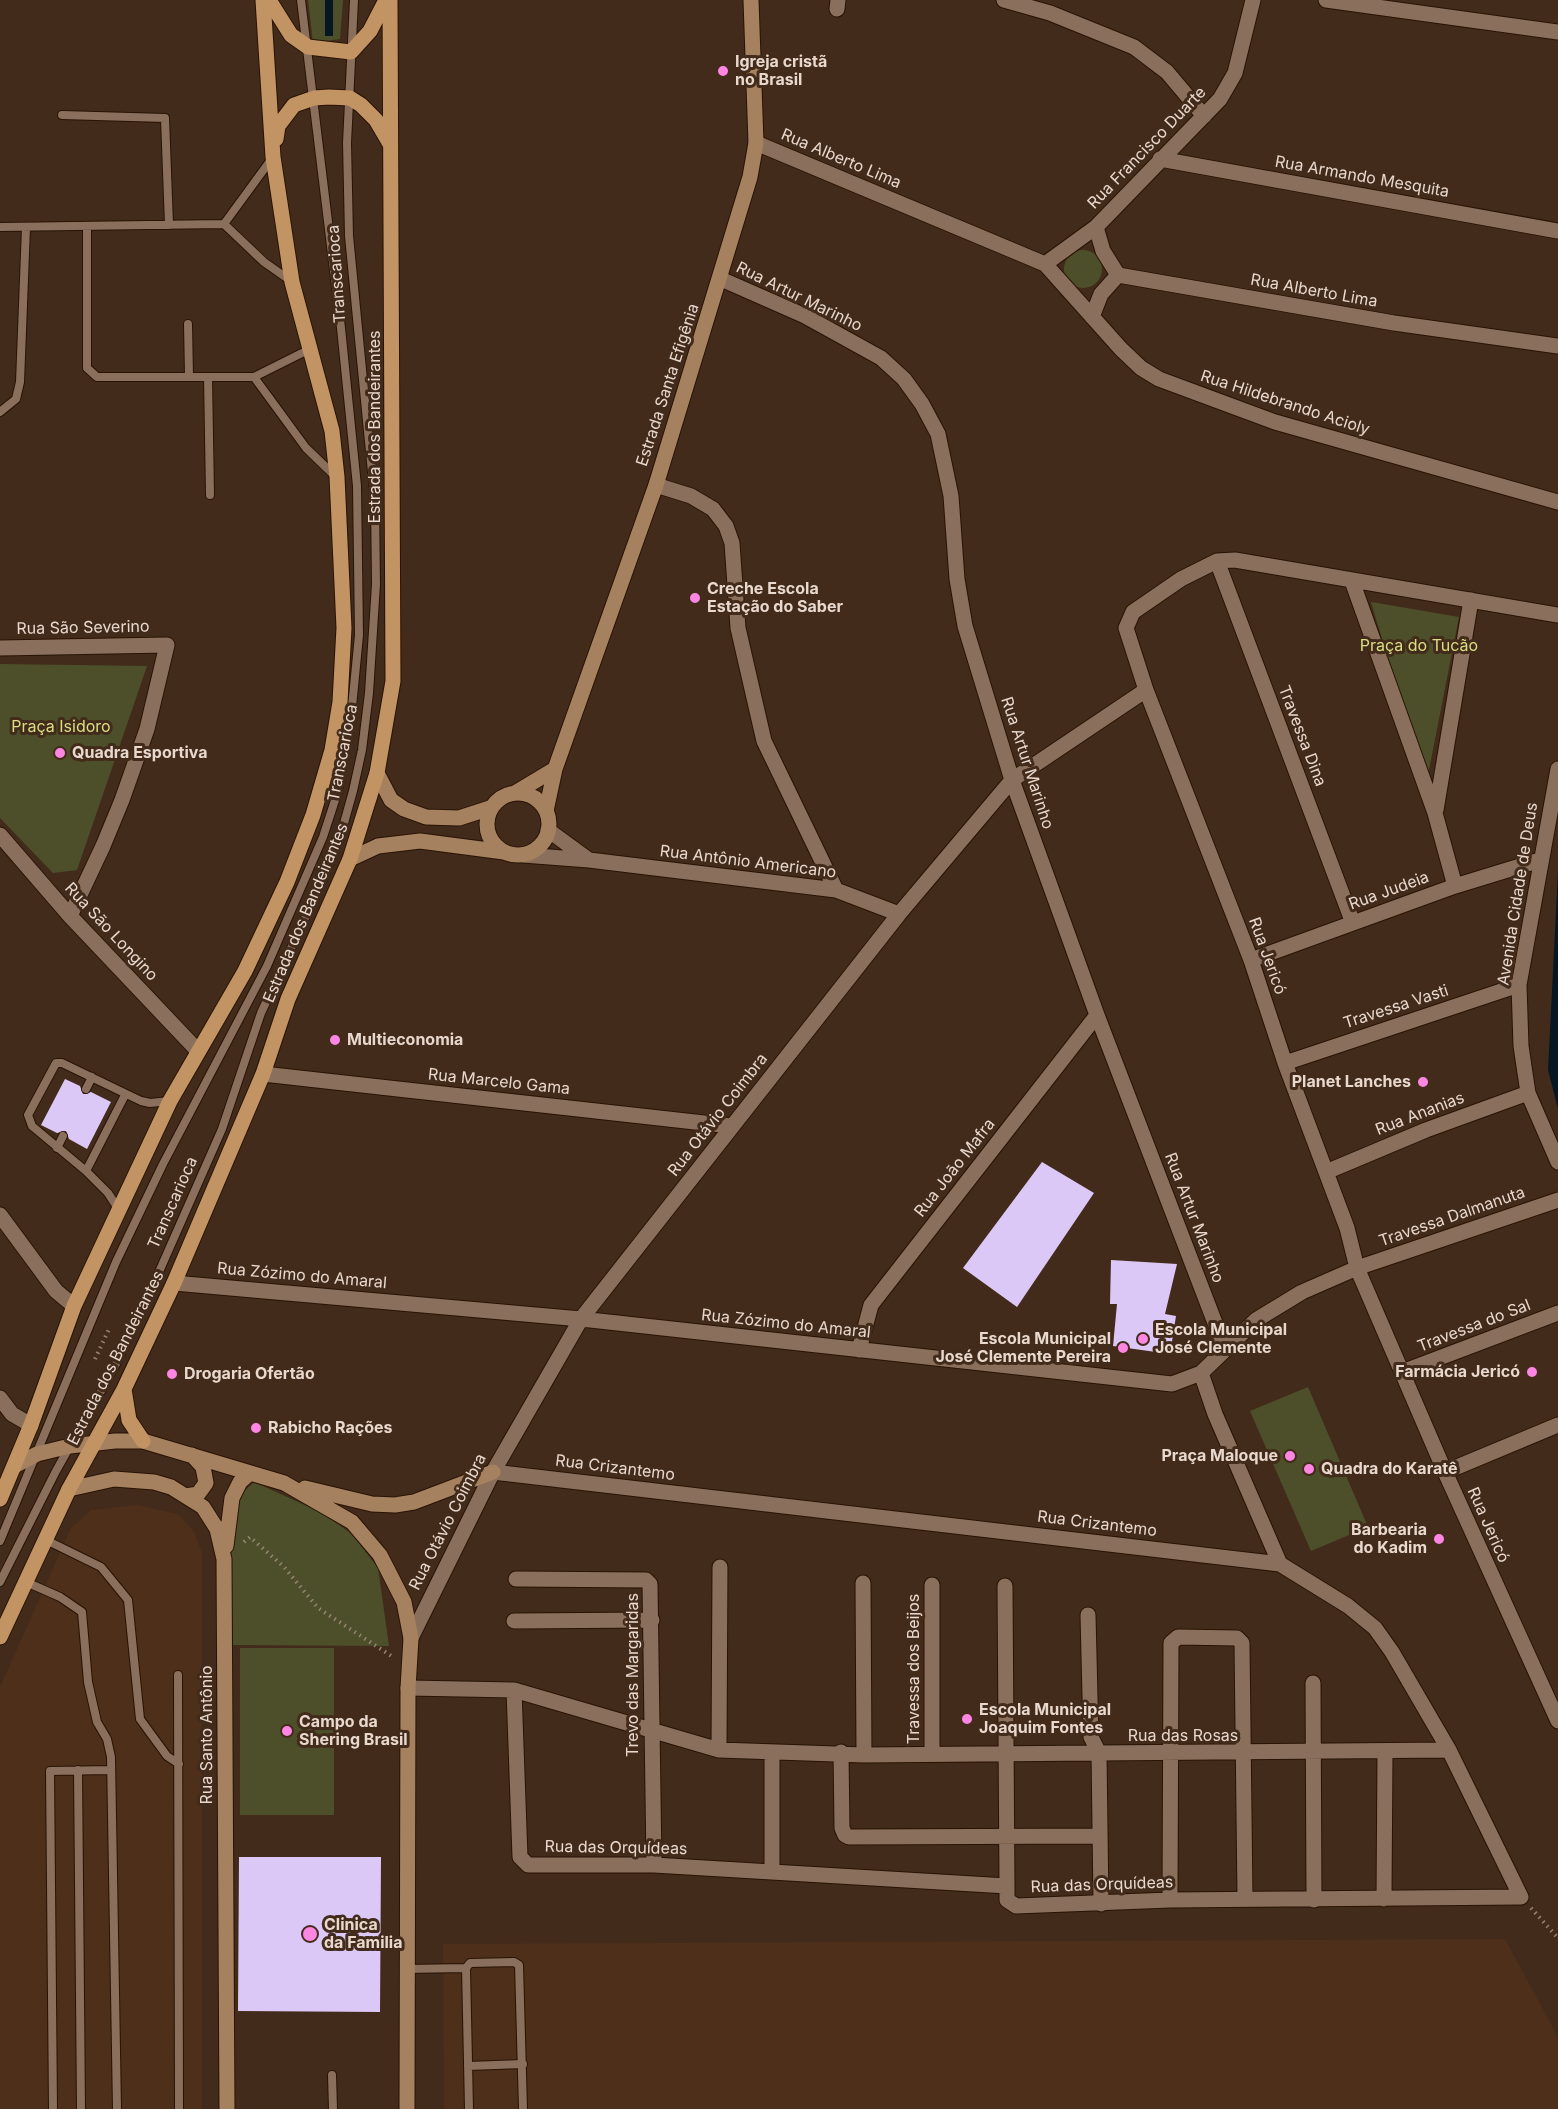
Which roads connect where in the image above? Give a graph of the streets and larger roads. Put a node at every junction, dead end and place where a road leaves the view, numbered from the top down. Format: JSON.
{"nodes":[{"id":1,"x":262,"y":0,"type":"edge"},
{"id":2,"x":269,"y":0,"type":"edge"},
{"id":3,"x":388,"y":0,"type":"edge"},
{"id":4,"x":751,"y":0,"type":"edge"},
{"id":5,"x":1004,"y":0,"type":"edge"},
{"id":6,"x":1058,"y":0,"type":"edge"},
{"id":7,"x":1253,"y":0,"type":"edge"},
{"id":8,"x":1326,"y":0,"type":"edge"},
{"id":9,"x":1050,"y":13,"type":"junction"},
{"id":10,"x":1558,"y":32,"type":"edge"},
{"id":11,"x":1204,"y":116,"type":"junction"},
{"id":12,"x":756,"y":143,"type":"junction"},
{"id":13,"x":392,"y":146,"type":"junction"},
{"id":14,"x":273,"y":157,"type":"junction"},
{"id":15,"x":1160,"y":159,"type":"junction"},
{"id":16,"x":1096,"y":227,"type":"junction"},
{"id":17,"x":1558,"y":231,"type":"edge"},
{"id":18,"x":1045,"y":264,"type":"junction"},
{"id":19,"x":1118,"y":275,"type":"junction"},
{"id":20,"x":720,"y":279,"type":"junction"},
{"id":21,"x":1092,"y":317,"type":"junction"},
{"id":22,"x":1558,"y":346,"type":"edge"},
{"id":23,"x":656,"y":484,"type":"junction"},
{"id":24,"x":1558,"y":502,"type":"edge"},
{"id":25,"x":1217,"y":561,"type":"junction"},
{"id":26,"x":1352,"y":580,"type":"junction"},
{"id":27,"x":1471,"y":600,"type":"junction"},
{"id":28,"x":1558,"y":615,"type":"edge"},
{"id":29,"x":0,"y":648,"type":"edge"},
{"id":30,"x":1146,"y":690,"type":"junction"},
{"id":31,"x":555,"y":769,"type":"junction"},
{"id":32,"x":1558,"y":769,"type":"edge"},
{"id":33,"x":377,"y":773,"type":"junction"},
{"id":34,"x":1012,"y":780,"type":"junction"},
{"id":35,"x":515,"y":793,"type":"junction"},
{"id":36,"x":490,"y":808,"type":"junction"},
{"id":37,"x":546,"y":811,"type":"junction"},
{"id":38,"x":1435,"y":813,"type":"junction"},
{"id":39,"x":548,"y":830,"type":"junction"},
{"id":40,"x":0,"y":835,"type":"edge"},
{"id":41,"x":504,"y":852,"type":"junction"},
{"id":42,"x":523,"y":855,"type":"junction"},
{"id":43,"x":350,"y":859,"type":"junction"},
{"id":44,"x":589,"y":860,"type":"junction"},
{"id":45,"x":1540,"y":860,"type":"junction"},
{"id":46,"x":1455,"y":886,"type":"junction"},
{"id":47,"x":836,"y":890,"type":"junction"},
{"id":48,"x":899,"y":914,"type":"junction"},
{"id":49,"x":70,"y":915,"type":"junction"},
{"id":50,"x":1353,"y":923,"type":"junction"},
{"id":51,"x":1251,"y":960,"type":"junction"},
{"id":52,"x":1520,"y":985,"type":"junction"},
{"id":53,"x":1096,"y":1015,"type":"junction"},
{"id":54,"x":197,"y":1050,"type":"junction"},
{"id":55,"x":1285,"y":1063,"type":"junction"},
{"id":56,"x":263,"y":1074,"type":"junction"},
{"id":57,"x":1528,"y":1093,"type":"junction"},
{"id":58,"x":731,"y":1126,"type":"junction"},
{"id":59,"x":1558,"y":1162,"type":"edge"},
{"id":60,"x":1326,"y":1172,"type":"junction"},
{"id":61,"x":1558,"y":1200,"type":"edge"},
{"id":62,"x":0,"y":1215,"type":"edge"},
{"id":63,"x":1357,"y":1268,"type":"junction"},
{"id":64,"x":174,"y":1283,"type":"junction"},
{"id":65,"x":74,"y":1306,"type":"junction"},
{"id":66,"x":1558,"y":1313,"type":"edge"},
{"id":67,"x":581,"y":1319,"type":"junction"},
{"id":68,"x":1225,"y":1349,"type":"junction"},
{"id":69,"x":859,"y":1350,"type":"junction"},
{"id":70,"x":1402,"y":1372,"type":"junction"},
{"id":71,"x":1201,"y":1373,"type":"junction"},
{"id":72,"x":124,"y":1389,"type":"junction"},
{"id":73,"x":0,"y":1398,"type":"edge"},
{"id":74,"x":32,"y":1425,"type":"junction"},
{"id":75,"x":1557,"y":1427,"type":"edge"},
{"id":76,"x":143,"y":1441,"type":"junction"},
{"id":77,"x":92,"y":1444,"type":"junction"},
{"id":78,"x":191,"y":1455,"type":"junction"},
{"id":79,"x":16,"y":1465,"type":"junction"},
{"id":80,"x":493,"y":1472,"type":"junction"},
{"id":81,"x":1445,"y":1472,"type":"junction"},
{"id":82,"x":249,"y":1474,"type":"junction"},
{"id":83,"x":284,"y":1483,"type":"junction"},
{"id":84,"x":69,"y":1488,"type":"junction"},
{"id":85,"x":186,"y":1496,"type":"junction"},
{"id":86,"x":0,"y":1499,"type":"edge"},
{"id":87,"x":225,"y":1559,"type":"junction"},
{"id":88,"x":1280,"y":1564,"type":"junction"},
{"id":89,"x":720,"y":1567,"type":"dead end"},
{"id":90,"x":516,"y":1579,"type":"dead end"},
{"id":91,"x":863,"y":1583,"type":"dead end"},
{"id":92,"x":932,"y":1585,"type":"dead end"},
{"id":93,"x":1005,"y":1586,"type":"dead end"},
{"id":94,"x":1088,"y":1615,"type":"dead end"},
{"id":95,"x":652,"y":1620,"type":"junction"},
{"id":96,"x":514,"y":1621,"type":"dead end"},
{"id":97,"x":0,"y":1636,"type":"edge"},
{"id":98,"x":411,"y":1638,"type":"junction"},
{"id":99,"x":1313,"y":1683,"type":"dead end"},
{"id":100,"x":408,"y":1688,"type":"junction"},
{"id":101,"x":514,"y":1690,"type":"junction"},
{"id":102,"x":1558,"y":1721,"type":"edge"},
{"id":103,"x":651,"y":1728,"type":"junction"},
{"id":104,"x":719,"y":1750,"type":"junction"},
{"id":105,"x":1449,"y":1750,"type":"junction"},
{"id":106,"x":841,"y":1752,"type":"junction"},
{"id":107,"x":1385,"y":1752,"type":"junction"},
{"id":108,"x":772,"y":1753,"type":"junction"},
{"id":109,"x":1171,"y":1753,"type":"junction"},
{"id":110,"x":1313,"y":1753,"type":"junction"},
{"id":111,"x":932,"y":1754,"type":"junction"},
{"id":112,"x":1007,"y":1754,"type":"junction"},
{"id":113,"x":1099,"y":1754,"type":"junction"},
{"id":114,"x":1242,"y":1754,"type":"junction"},
{"id":115,"x":864,"y":1755,"type":"junction"},
{"id":116,"x":1006,"y":1836,"type":"junction"},
{"id":117,"x":1099,"y":1836,"type":"junction"},
{"id":118,"x":654,"y":1865,"type":"junction"},
{"id":119,"x":772,"y":1872,"type":"junction"},
{"id":120,"x":1006,"y":1886,"type":"junction"},
{"id":121,"x":1521,"y":1897,"type":"joint"},
{"id":122,"x":1245,"y":1899,"type":"junction"},
{"id":123,"x":1384,"y":1899,"type":"junction"},
{"id":124,"x":1170,"y":1900,"type":"junction"},
{"id":125,"x":1314,"y":1900,"type":"junction"},
{"id":126,"x":1101,"y":1904,"type":"junction"},
{"id":127,"x":227,"y":2109,"type":"edge"},
{"id":128,"x":407,"y":2109,"type":"edge"}],
"edges":[{"from":1,"to":14,"type":"main road","name":"Estrada dos Bandeirantes"},
{"from":2,"to":3,"type":"main road"},
{"from":3,"to":13,"type":"main road","name":"Estrada dos Bandeirantes"},
{"from":4,"to":12,"type":"street","name":"Estrada Santa Efigênia"},
{"from":5,"to":9,"type":"street"},
{"from":6,"to":9,"type":"street"},
{"from":7,"to":11,"type":"street","name":"Rua Francisco Duarte"},
{"from":8,"to":10,"type":"street"},
{"from":9,"to":11,"type":"street"},
{"from":11,"to":15,"type":"street","name":"Rua Francisco Duarte"},
{"from":12,"to":18,"type":"street","name":"Rua Alberto Lima"},
{"from":12,"to":20,"type":"street","name":"Estrada Santa Efigênia"},
{"from":13,"to":14,"type":"main road"},
{"from":13,"to":33,"type":"main road","name":"Estrada dos Bandeirantes"},
{"from":14,"to":54,"type":"main road","name":"Estrada dos Bandeirantes"},
{"from":15,"to":16,"type":"street","name":"Rua Francisco Duarte"},
{"from":15,"to":17,"type":"street","name":"Rua Armando Mesquita"},
{"from":16,"to":18,"type":"street","name":"Rua Francisco Duarte"},
{"from":16,"to":19,"type":"street"},
{"from":18,"to":21,"type":"street","name":"Rua Hildebrando Acioly"},
{"from":19,"to":21,"type":"street"},
{"from":19,"to":22,"type":"street","name":"Rua Alberto Lima"},
{"from":20,"to":23,"type":"street","name":"Estrada Santa Efigênia"},
{"from":20,"to":34,"type":"street","name":"Rua Artur Marinho"},
{"from":21,"to":24,"type":"street","name":"Rua Hildebrando Acioly"},
{"from":23,"to":31,"type":"street","name":"Estrada Santa Efigênia"},
{"from":23,"to":47,"type":"street"},
{"from":25,"to":26,"type":"street","name":"Rua Jericó"},
{"from":25,"to":30,"type":"street","name":"Rua Jericó"},
{"from":25,"to":50,"type":"street","name":"Travessa Dina"},
{"from":26,"to":27,"type":"street","name":"Rua Jericó"},
{"from":26,"to":38,"type":"street"},
{"from":27,"to":28,"type":"street","name":"Rua Jericó"},
{"from":27,"to":38,"type":"street"},
{"from":29,"to":49,"type":"street","name":"Rua São Severino"},
{"from":30,"to":34,"type":"street","name":"Rua Otávio Coimbra"},
{"from":30,"to":51,"type":"street","name":"Rua Jericó"},
{"from":31,"to":35,"type":"street"},
{"from":31,"to":37,"type":"street","name":"Estrada Santa Efigênia"},
{"from":32,"to":45,"type":"street","name":"Avenida Cidade de Deus"},
{"from":33,"to":36,"type":"street"},
{"from":33,"to":43,"type":"main road","name":"Estrada dos Bandeirantes"},
{"from":34,"to":48,"type":"street","name":"Rua Otávio Coimbra"},
{"from":34,"to":53,"type":"street","name":"Rua Artur Marinho"},
{"from":35,"to":36,"type":"street"},
{"from":35,"to":37,"type":"street"},
{"from":36,"to":41,"type":"street"},
{"from":37,"to":39,"type":"street"},
{"from":38,"to":46,"type":"street"},
{"from":39,"to":42,"type":"street"},
{"from":39,"to":44,"type":"street","name":"Rua Antônio Americano"},
{"from":40,"to":49,"type":"street","name":"Rua São Longino"},
{"from":41,"to":42,"type":"street"},
{"from":41,"to":43,"type":"street"},
{"from":42,"to":44,"type":"street","name":"Rua Antônio Americano"},
{"from":43,"to":56,"type":"main road","name":"Estrada dos Bandeirantes"},
{"from":44,"to":47,"type":"street","name":"Rua Antônio Americano"},
{"from":45,"to":46,"type":"street","name":"Rua Judeia"},
{"from":45,"to":52,"type":"street","name":"Avenida Cidade de Deus"},
{"from":46,"to":50,"type":"street","name":"Rua Judeia"},
{"from":47,"to":48,"type":"street","name":"Rua Antônio Americano"},
{"from":48,"to":58,"type":"street","name":"Rua Otávio Coimbra"},
{"from":49,"to":54,"type":"street","name":"Rua São Longino"},
{"from":50,"to":51,"type":"street","name":"Rua Judeia"},
{"from":51,"to":55,"type":"street","name":"Rua Jericó"},
{"from":52,"to":55,"type":"street","name":"Travessa Vasti"},
{"from":52,"to":57,"type":"street","name":"Avenida Cidade de Deus"},
{"from":53,"to":68,"type":"street","name":"Rua Artur Marinho"},
{"from":53,"to":69,"type":"street","name":"Rua João Mafra"},
{"from":54,"to":65,"type":"main road","name":"Estrada dos Bandeirantes"},
{"from":55,"to":60,"type":"street","name":"Rua Jericó"},
{"from":56,"to":58,"type":"street","name":"Rua Marcelo Gama"},
{"from":56,"to":64,"type":"main road","name":"Estrada dos Bandeirantes"},
{"from":57,"to":59,"type":"street","name":"Avenida Cidade de Deus"},
{"from":57,"to":60,"type":"street","name":"Rua Ananias"},
{"from":58,"to":67,"type":"street","name":"Rua Otávio Coimbra"},
{"from":60,"to":63,"type":"street","name":"Rua Jericó"},
{"from":61,"to":63,"type":"street","name":"Travessa Dalmanuta"},
{"from":62,"to":65,"type":"street"},
{"from":63,"to":68,"type":"street","name":"Rua Zózimo do Amaral"},
{"from":63,"to":70,"type":"street","name":"Rua Jericó"},
{"from":64,"to":67,"type":"street","name":"Rua Zózimo do Amaral"},
{"from":64,"to":72,"type":"main road","name":"Estrada dos Bandeirantes"},
{"from":65,"to":74,"type":"main road","name":"Estrada dos Bandeirantes"},
{"from":66,"to":70,"type":"street","name":"Travessa do Sal"},
{"from":67,"to":69,"type":"street","name":"Rua Zózimo do Amaral"},
{"from":67,"to":80,"type":"street","name":"Rua Otávio Coimbra"},
{"from":68,"to":71,"type":"street","name":"Rua Zózimo do Amaral"},
{"from":69,"to":71,"type":"street","name":"Rua Zózimo do Amaral"},
{"from":70,"to":81,"type":"street","name":"Rua Jericó"},
{"from":71,"to":88,"type":"street"},
{"from":72,"to":76,"type":"main road"},
{"from":72,"to":77,"type":"main road","name":"Estrada dos Bandeirantes"},
{"from":73,"to":74,"type":"street"},
{"from":74,"to":79,"type":"main road","name":"Estrada dos Bandeirantes"},
{"from":75,"to":81,"type":"street"},
{"from":76,"to":77,"type":"street"},
{"from":76,"to":78,"type":"street"},
{"from":77,"to":79,"type":"street"},
{"from":77,"to":84,"type":"main road","name":"Estrada dos Bandeirantes"},
{"from":78,"to":82,"type":"street"},
{"from":78,"to":85,"type":"street"},
{"from":79,"to":86,"type":"main road","name":"Estrada dos Bandeirantes"},
{"from":80,"to":83,"type":"street"},
{"from":80,"to":88,"type":"street","name":"Rua Crizantemo"},
{"from":80,"to":98,"type":"street","name":"Rua Otávio Coimbra"},
{"from":81,"to":102,"type":"street","name":"Rua Jericó"},
{"from":82,"to":83,"type":"street"},
{"from":82,"to":87,"type":"street"},
{"from":83,"to":98,"type":"street"},
{"from":84,"to":85,"type":"street","name":"Rua Santo Antônio"},
{"from":84,"to":97,"type":"main road","name":"Estrada dos Bandeirantes"},
{"from":85,"to":87,"type":"street","name":"Rua Santo Antônio"},
{"from":87,"to":127,"type":"street","name":"Rua Santo Antônio"},
{"from":88,"to":105,"type":"street","name":"Rua Crizantemo"},
{"from":89,"to":104,"type":"street"},
{"from":90,"to":95,"type":"street","name":"Trevo das Margaridas"},
{"from":91,"to":115,"type":"street"},
{"from":92,"to":111,"type":"street","name":"Travessa dos Beijos"},
{"from":93,"to":112,"type":"street"},
{"from":94,"to":113,"type":"street"},
{"from":95,"to":96,"type":"street"},
{"from":95,"to":103,"type":"street","name":"Trevo das Margaridas"},
{"from":98,"to":100,"type":"street"},
{"from":99,"to":110,"type":"street"},
{"from":100,"to":101,"type":"street","name":"Rua das Rosas"},
{"from":100,"to":128,"type":"street"},
{"from":101,"to":103,"type":"street","name":"Rua das Rosas"},
{"from":101,"to":118,"type":"street","name":"Rua das Orquídeas"},
{"from":103,"to":104,"type":"street","name":"Rua das Rosas"},
{"from":103,"to":118,"type":"street","name":"Trevo das Margaridas"},
{"from":104,"to":108,"type":"street","name":"Rua das Rosas"},
{"from":105,"to":107,"type":"street","name":"Rua das Rosas"},
{"from":105,"to":121,"type":"street","name":"Rua Crizantemo"},
{"from":106,"to":108,"type":"street","name":"Rua das Rosas"},
{"from":106,"to":115,"type":"street","name":"Rua das Rosas"},
{"from":106,"to":116,"type":"street"},
{"from":107,"to":110,"type":"street","name":"Rua das Rosas"},
{"from":107,"to":123,"type":"street"},
{"from":108,"to":119,"type":"street"},
{"from":109,"to":113,"type":"street","name":"Rua das Rosas"},
{"from":109,"to":114,"type":"street","name":"Rua das Rosas"},
{"from":109,"to":114,"type":"street"},
{"from":109,"to":124,"type":"street"},
{"from":110,"to":114,"type":"street","name":"Rua das Rosas"},
{"from":110,"to":125,"type":"street"},
{"from":111,"to":112,"type":"street","name":"Rua das Rosas"},
{"from":111,"to":115,"type":"street","name":"Rua das Rosas"},
{"from":112,"to":113,"type":"street","name":"Rua das Rosas"},
{"from":112,"to":116,"type":"street"},
{"from":113,"to":117,"type":"street"},
{"from":114,"to":122,"type":"street"},
{"from":116,"to":117,"type":"street"},
{"from":116,"to":120,"type":"street"},
{"from":117,"to":126,"type":"street"},
{"from":118,"to":119,"type":"street","name":"Rua das Orquídeas"},
{"from":119,"to":120,"type":"street","name":"Rua das Orquídeas"},
{"from":120,"to":126,"type":"street","name":"Rua das Orquídeas"},
{"from":121,"to":123,"type":"street","name":"Rua das Orquídeas"},
{"from":122,"to":124,"type":"street","name":"Rua das Orquídeas"},
{"from":122,"to":125,"type":"street","name":"Rua das Orquídeas"},
{"from":123,"to":125,"type":"street","name":"Rua das Orquídeas"},
{"from":124,"to":126,"type":"street","name":"Rua das Orquídeas"}]}
